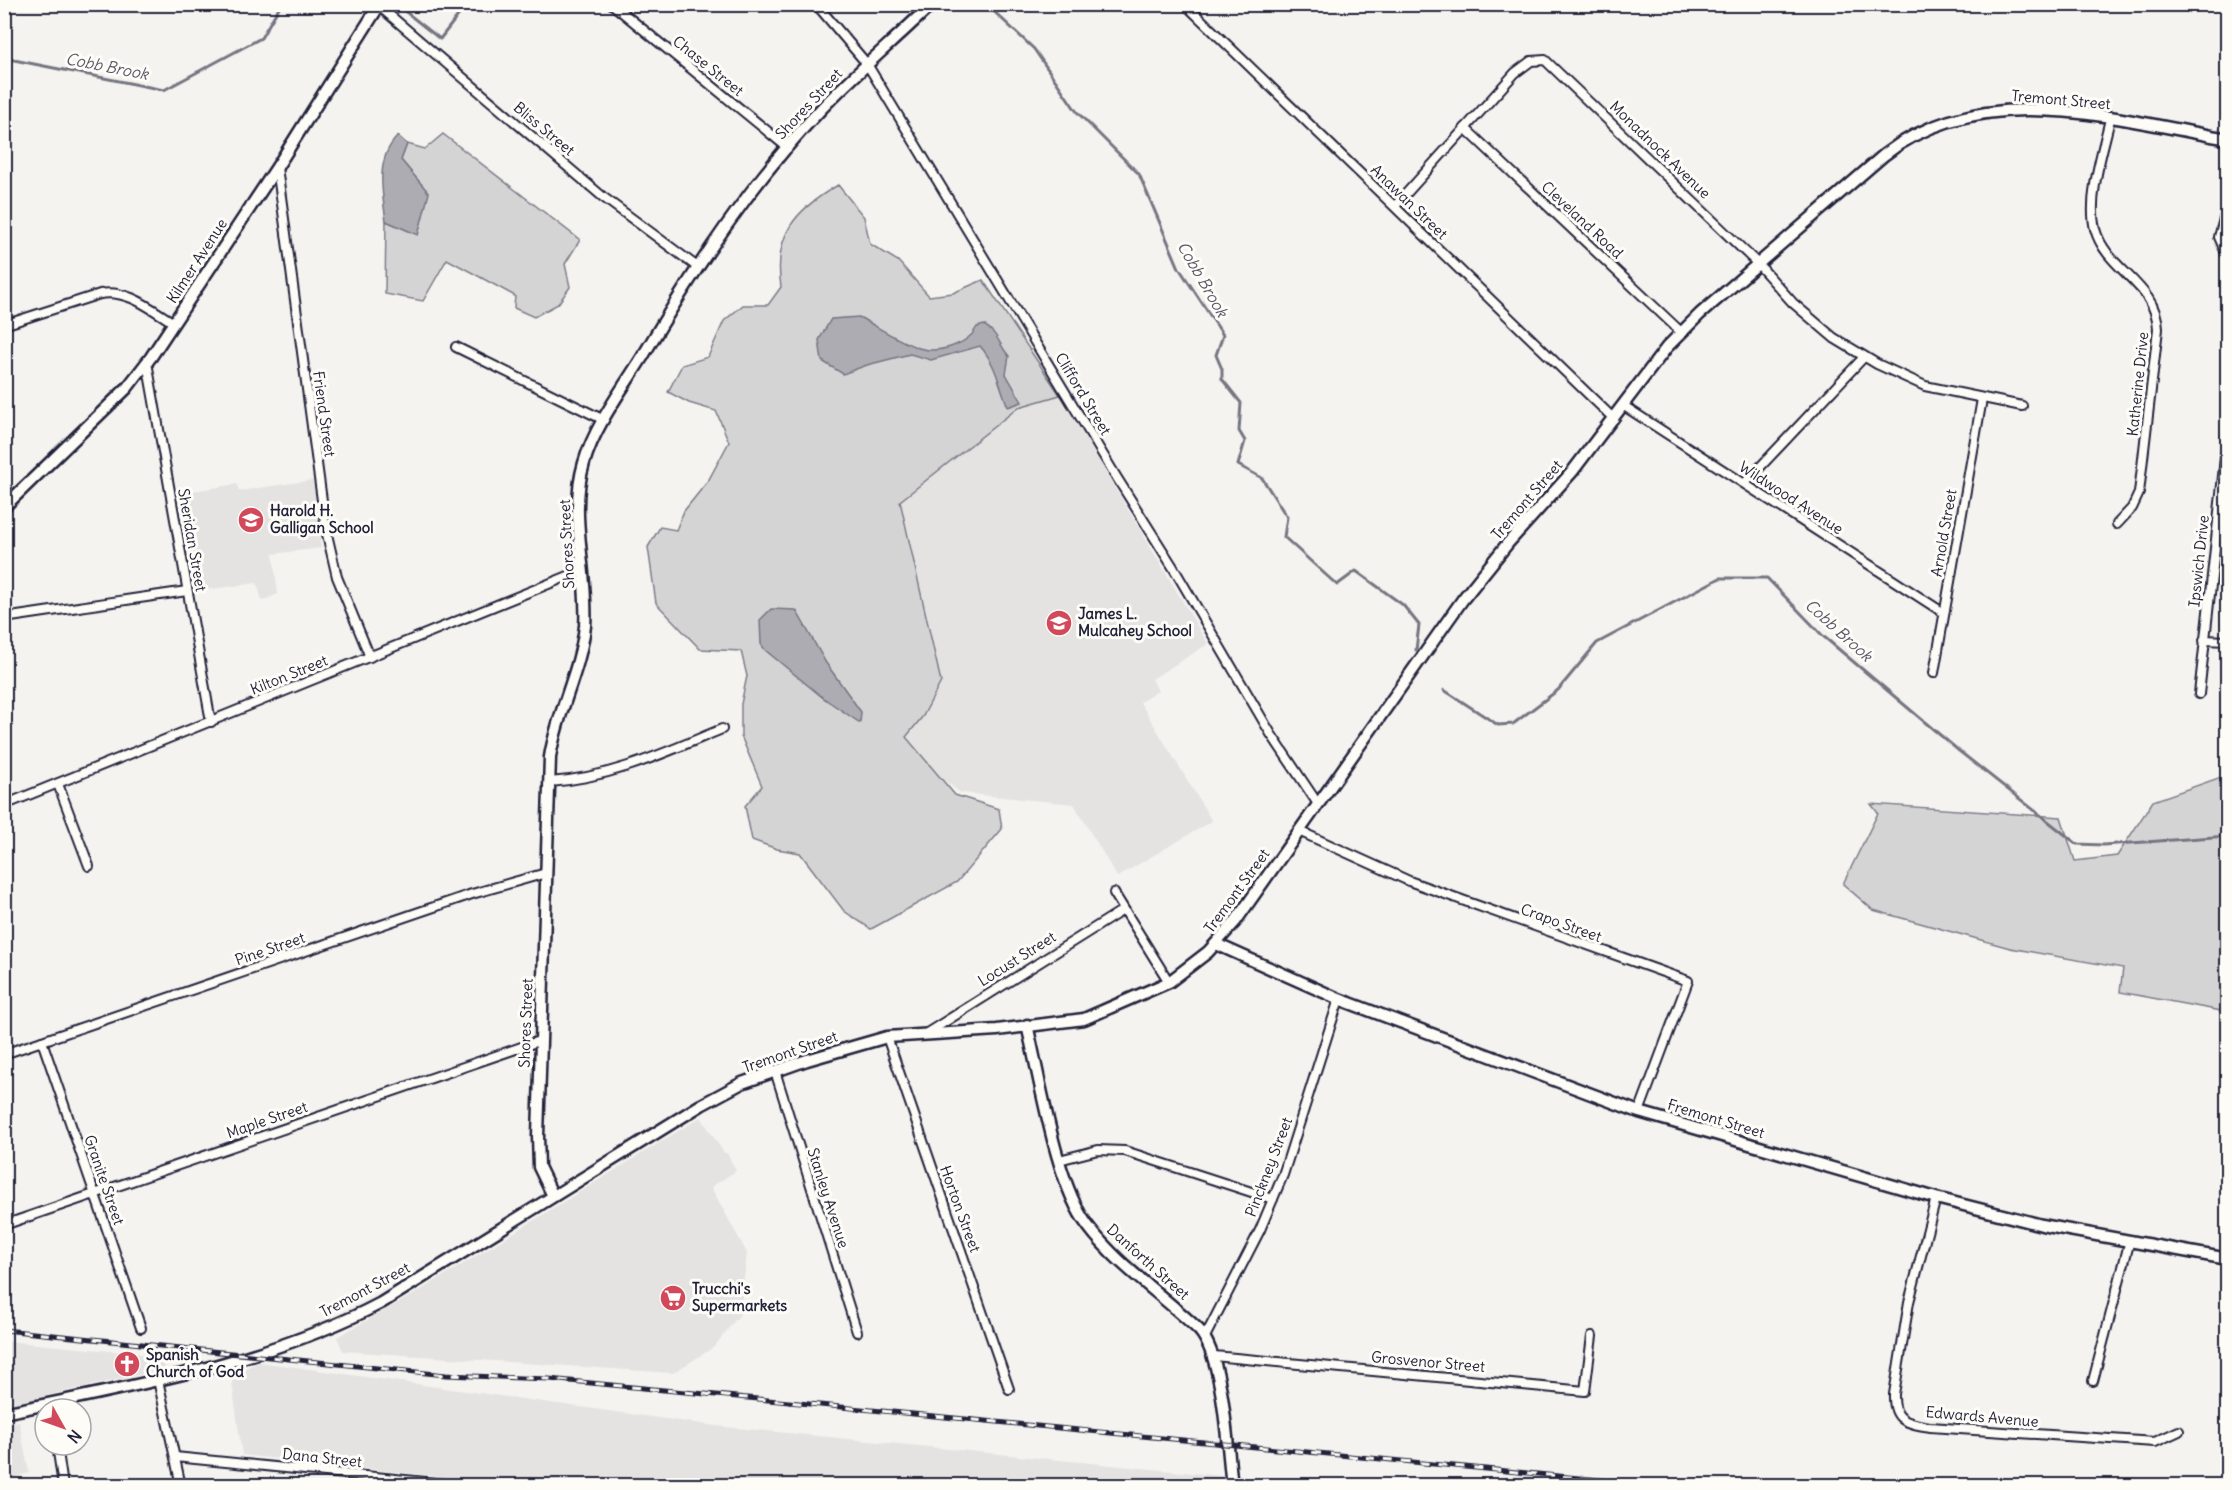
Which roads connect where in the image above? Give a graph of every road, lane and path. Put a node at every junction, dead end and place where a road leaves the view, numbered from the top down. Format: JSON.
{"nodes":[{"id":1,"x":612,"y":4,"type":"edge"},
{"id":2,"x":816,"y":4,"type":"edge"},
{"id":3,"x":932,"y":4,"type":"edge"},
{"id":4,"x":1185,"y":4,"type":"edge"},
{"id":5,"x":380,"y":5,"type":"edge"},
{"id":6,"x":867,"y":64,"type":"junction"},
{"id":7,"x":2110,"y":119,"type":"junction"},
{"id":8,"x":1465,"y":128,"type":"junction"},
{"id":9,"x":2228,"y":139,"type":"edge"},
{"id":10,"x":788,"y":148,"type":"junction"},
{"id":11,"x":278,"y":167,"type":"junction"},
{"id":12,"x":2228,"y":204,"type":"edge"},
{"id":13,"x":1395,"y":206,"type":"junction"},
{"id":14,"x":2228,"y":258,"type":"edge"},
{"id":15,"x":1758,"y":264,"type":"junction"},
{"id":16,"x":696,"y":266,"type":"junction"},
{"id":17,"x":174,"y":323,"type":"junction"},
{"id":18,"x":4,"y":326,"type":"edge"},
{"id":19,"x":1681,"y":332,"type":"junction"},
{"id":20,"x":456,"y":347,"type":"dead end"},
{"id":21,"x":1864,"y":357,"type":"junction"},
{"id":22,"x":147,"y":362,"type":"junction"},
{"id":23,"x":1982,"y":399,"type":"junction"},
{"id":24,"x":1624,"y":406,"type":"junction"},
{"id":25,"x":2022,"y":406,"type":"dead end"},
{"id":26,"x":1614,"y":418,"type":"junction"},
{"id":27,"x":604,"y":420,"type":"junction"},
{"id":28,"x":2228,"y":430,"type":"edge"},
{"id":29,"x":1745,"y":483,"type":"junction"},
{"id":30,"x":4,"y":507,"type":"edge"},
{"id":31,"x":2117,"y":524,"type":"dead end"},
{"id":32,"x":583,"y":570,"type":"junction"},
{"id":33,"x":188,"y":591,"type":"junction"},
{"id":34,"x":1944,"y":613,"type":"junction"},
{"id":35,"x":4,"y":618,"type":"edge"},
{"id":36,"x":2204,"y":640,"type":"junction"},
{"id":37,"x":2228,"y":641,"type":"edge"},
{"id":38,"x":370,"y":657,"type":"junction"},
{"id":39,"x":1934,"y":672,"type":"dead end"},
{"id":40,"x":2199,"y":694,"type":"dead end"},
{"id":41,"x":211,"y":722,"type":"junction"},
{"id":42,"x":722,"y":729,"type":"dead end"},
{"id":43,"x":550,"y":782,"type":"junction"},
{"id":44,"x":58,"y":784,"type":"junction"},
{"id":45,"x":1318,"y":804,"type":"junction"},
{"id":46,"x":4,"y":805,"type":"edge"},
{"id":47,"x":1299,"y":831,"type":"junction"},
{"id":48,"x":89,"y":866,"type":"dead end"},
{"id":49,"x":546,"y":873,"type":"junction"},
{"id":50,"x":1114,"y":893,"type":"dead end"},
{"id":51,"x":1123,"y":910,"type":"junction"},
{"id":52,"x":1216,"y":944,"type":"junction"},
{"id":53,"x":1169,"y":982,"type":"junction"},
{"id":54,"x":1339,"y":999,"type":"junction"},
{"id":55,"x":1027,"y":1025,"type":"junction"},
{"id":56,"x":927,"y":1033,"type":"junction"},
{"id":57,"x":887,"y":1037,"type":"junction"},
{"id":58,"x":42,"y":1041,"type":"junction"},
{"id":59,"x":539,"y":1041,"type":"junction"},
{"id":60,"x":4,"y":1054,"type":"edge"},
{"id":61,"x":775,"y":1071,"type":"junction"},
{"id":62,"x":1639,"y":1112,"type":"junction"},
{"id":63,"x":1059,"y":1160,"type":"junction"},
{"id":64,"x":94,"y":1193,"type":"junction"},
{"id":65,"x":553,"y":1196,"type":"junction"},
{"id":66,"x":1936,"y":1198,"type":"junction"},
{"id":67,"x":1274,"y":1199,"type":"junction"},
{"id":68,"x":4,"y":1225,"type":"edge"},
{"id":69,"x":2130,"y":1240,"type":"junction"},
{"id":70,"x":2228,"y":1259,"type":"edge"},
{"id":71,"x":141,"y":1328,"type":"dead end"},
{"id":72,"x":857,"y":1332,"type":"dead end"},
{"id":73,"x":1592,"y":1336,"type":"dead end"},
{"id":74,"x":1205,"y":1337,"type":"junction"},
{"id":75,"x":1214,"y":1356,"type":"junction"},
{"id":76,"x":158,"y":1380,"type":"junction"},
{"id":77,"x":2093,"y":1381,"type":"dead end"},
{"id":78,"x":1009,"y":1389,"type":"dead end"},
{"id":79,"x":89,"y":1397,"type":"edge"},
{"id":80,"x":33,"y":1409,"type":"edge"},
{"id":81,"x":4,"y":1413,"type":"edge"},
{"id":82,"x":2179,"y":1431,"type":"dead end"},
{"id":83,"x":59,"y":1457,"type":"edge"},
{"id":84,"x":175,"y":1457,"type":"junction"},
{"id":85,"x":412,"y":1483,"type":"edge"},
{"id":86,"x":63,"y":1485,"type":"edge"},
{"id":87,"x":181,"y":1485,"type":"edge"},
{"id":88,"x":466,"y":1485,"type":"edge"},
{"id":89,"x":1232,"y":1485,"type":"edge"}],
"edges":[{"from":1,"to":10,"type":"street","name":"Chase Street"},
{"from":2,"to":6,"type":"street","name":"Clifford Street"},
{"from":3,"to":6,"type":"street","name":"Shores Street"},
{"from":4,"to":13,"type":"street","name":"Anawan Street"},
{"from":5,"to":11,"type":"street","name":"Kilmer Avenue"},
{"from":5,"to":16,"type":"street","name":"Bliss Street"},
{"from":6,"to":10,"type":"street","name":"Shores Street"},
{"from":6,"to":45,"type":"street","name":"Clifford Street"},
{"from":7,"to":9,"type":"street","name":"Tremont Street"},
{"from":7,"to":15,"type":"street","name":"Tremont Street"},
{"from":7,"to":31,"type":"street","name":"Katherine Drive"},
{"from":8,"to":13,"type":"street"},
{"from":8,"to":15,"type":"street","name":"Monadnock Avenue"},
{"from":8,"to":19,"type":"street","name":"Cleveland Road"},
{"from":10,"to":16,"type":"street","name":"Shores Street"},
{"from":11,"to":17,"type":"street","name":"Kilmer Avenue"},
{"from":11,"to":38,"type":"street","name":"Friend Street"},
{"from":12,"to":14,"type":"street"},
{"from":13,"to":26,"type":"street","name":"Anawan Street"},
{"from":15,"to":19,"type":"street","name":"Tremont Street"},
{"from":15,"to":21,"type":"street","name":"Monadnock Avenue"},
{"from":16,"to":27,"type":"street","name":"Shores Street"},
{"from":17,"to":18,"type":"street"},
{"from":17,"to":22,"type":"street","name":"Kilmer Avenue"},
{"from":19,"to":24,"type":"street","name":"Tremont Street"},
{"from":20,"to":27,"type":"street"},
{"from":21,"to":23,"type":"street","name":"Monadnock Avenue"},
{"from":21,"to":29,"type":"street"},
{"from":22,"to":30,"type":"street","name":"Kilmer Avenue"},
{"from":22,"to":33,"type":"street","name":"Sheridan Street"},
{"from":23,"to":25,"type":"street","name":"Monadnock Avenue"},
{"from":23,"to":34,"type":"street","name":"Arnold Street"},
{"from":24,"to":26,"type":"street","name":"Tremont Street"},
{"from":24,"to":29,"type":"street","name":"Wildwood Avenue"},
{"from":26,"to":45,"type":"street","name":"Tremont Street"},
{"from":27,"to":32,"type":"street","name":"Shores Street"},
{"from":28,"to":36,"type":"street","name":"Ipswich Drive"},
{"from":29,"to":34,"type":"street","name":"Wildwood Avenue"},
{"from":32,"to":38,"type":"street","name":"Kilton Street"},
{"from":32,"to":43,"type":"street","name":"Shores Street"},
{"from":33,"to":35,"type":"street"},
{"from":33,"to":41,"type":"street","name":"Sheridan Street"},
{"from":34,"to":39,"type":"street","name":"Arnold Street"},
{"from":36,"to":37,"type":"street"},
{"from":36,"to":40,"type":"street","name":"Ipswich Drive"},
{"from":38,"to":41,"type":"street","name":"Kilton Street"},
{"from":41,"to":44,"type":"street","name":"Kilton Street"},
{"from":42,"to":43,"type":"street"},
{"from":43,"to":49,"type":"street","name":"Shores Street"},
{"from":44,"to":46,"type":"street","name":"Kilton Street"},
{"from":44,"to":48,"type":"street"},
{"from":45,"to":47,"type":"street","name":"Tremont Street"},
{"from":47,"to":52,"type":"street","name":"Tremont Street"},
{"from":47,"to":62,"type":"street","name":"Crapo Street"},
{"from":49,"to":58,"type":"street","name":"Pine Street"},
{"from":49,"to":59,"type":"street","name":"Shores Street"},
{"from":50,"to":51,"type":"street"},
{"from":51,"to":53,"type":"street"},
{"from":51,"to":56,"type":"street","name":"Locust Street"},
{"from":52,"to":53,"type":"street","name":"Tremont Street"},
{"from":52,"to":54,"type":"street","name":"Fremont Street"},
{"from":53,"to":55,"type":"street","name":"Tremont Street"},
{"from":54,"to":62,"type":"street","name":"Fremont Street"},
{"from":54,"to":67,"type":"street","name":"Pinckney Street"},
{"from":55,"to":56,"type":"street","name":"Tremont Street"},
{"from":55,"to":63,"type":"street","name":"Danforth Street"},
{"from":56,"to":57,"type":"street","name":"Tremont Street"},
{"from":57,"to":61,"type":"street","name":"Tremont Street"},
{"from":57,"to":78,"type":"street","name":"Horton Street"},
{"from":58,"to":60,"type":"street","name":"Pine Street"},
{"from":58,"to":64,"type":"street","name":"Granite Street"},
{"from":59,"to":64,"type":"street","name":"Maple Street"},
{"from":59,"to":65,"type":"street","name":"Shores Street"},
{"from":61,"to":65,"type":"street","name":"Tremont Street"},
{"from":61,"to":72,"type":"street","name":"Stanley Avenue"},
{"from":62,"to":66,"type":"street","name":"Fremont Street"},
{"from":63,"to":67,"type":"street"},
{"from":63,"to":74,"type":"street","name":"Danforth Street"},
{"from":64,"to":68,"type":"street","name":"Maple Street"},
{"from":64,"to":71,"type":"street","name":"Granite Street"},
{"from":65,"to":76,"type":"street","name":"Tremont Street"},
{"from":66,"to":69,"type":"street","name":"Fremont Street"},
{"from":66,"to":82,"type":"street","name":"Edwards Avenue"},
{"from":67,"to":74,"type":"street","name":"Pinckney Street"},
{"from":69,"to":70,"type":"street","name":"Fremont Street"},
{"from":69,"to":77,"type":"street"},
{"from":73,"to":75,"type":"street","name":"Grosvenor Street"},
{"from":74,"to":75,"type":"street","name":"Danforth Street"},
{"from":75,"to":89,"type":"street","name":"Danforth Street"},
{"from":76,"to":79,"type":"street","name":"Tremont Street"},
{"from":76,"to":84,"type":"street"},
{"from":80,"to":81,"type":"street","name":"Tremont Street"},
{"from":83,"to":86,"type":"street"},
{"from":84,"to":85,"type":"street","name":"Dana Street"},
{"from":84,"to":87,"type":"street"},
{"from":85,"to":88,"type":"street","name":"Dana Street"}]}
